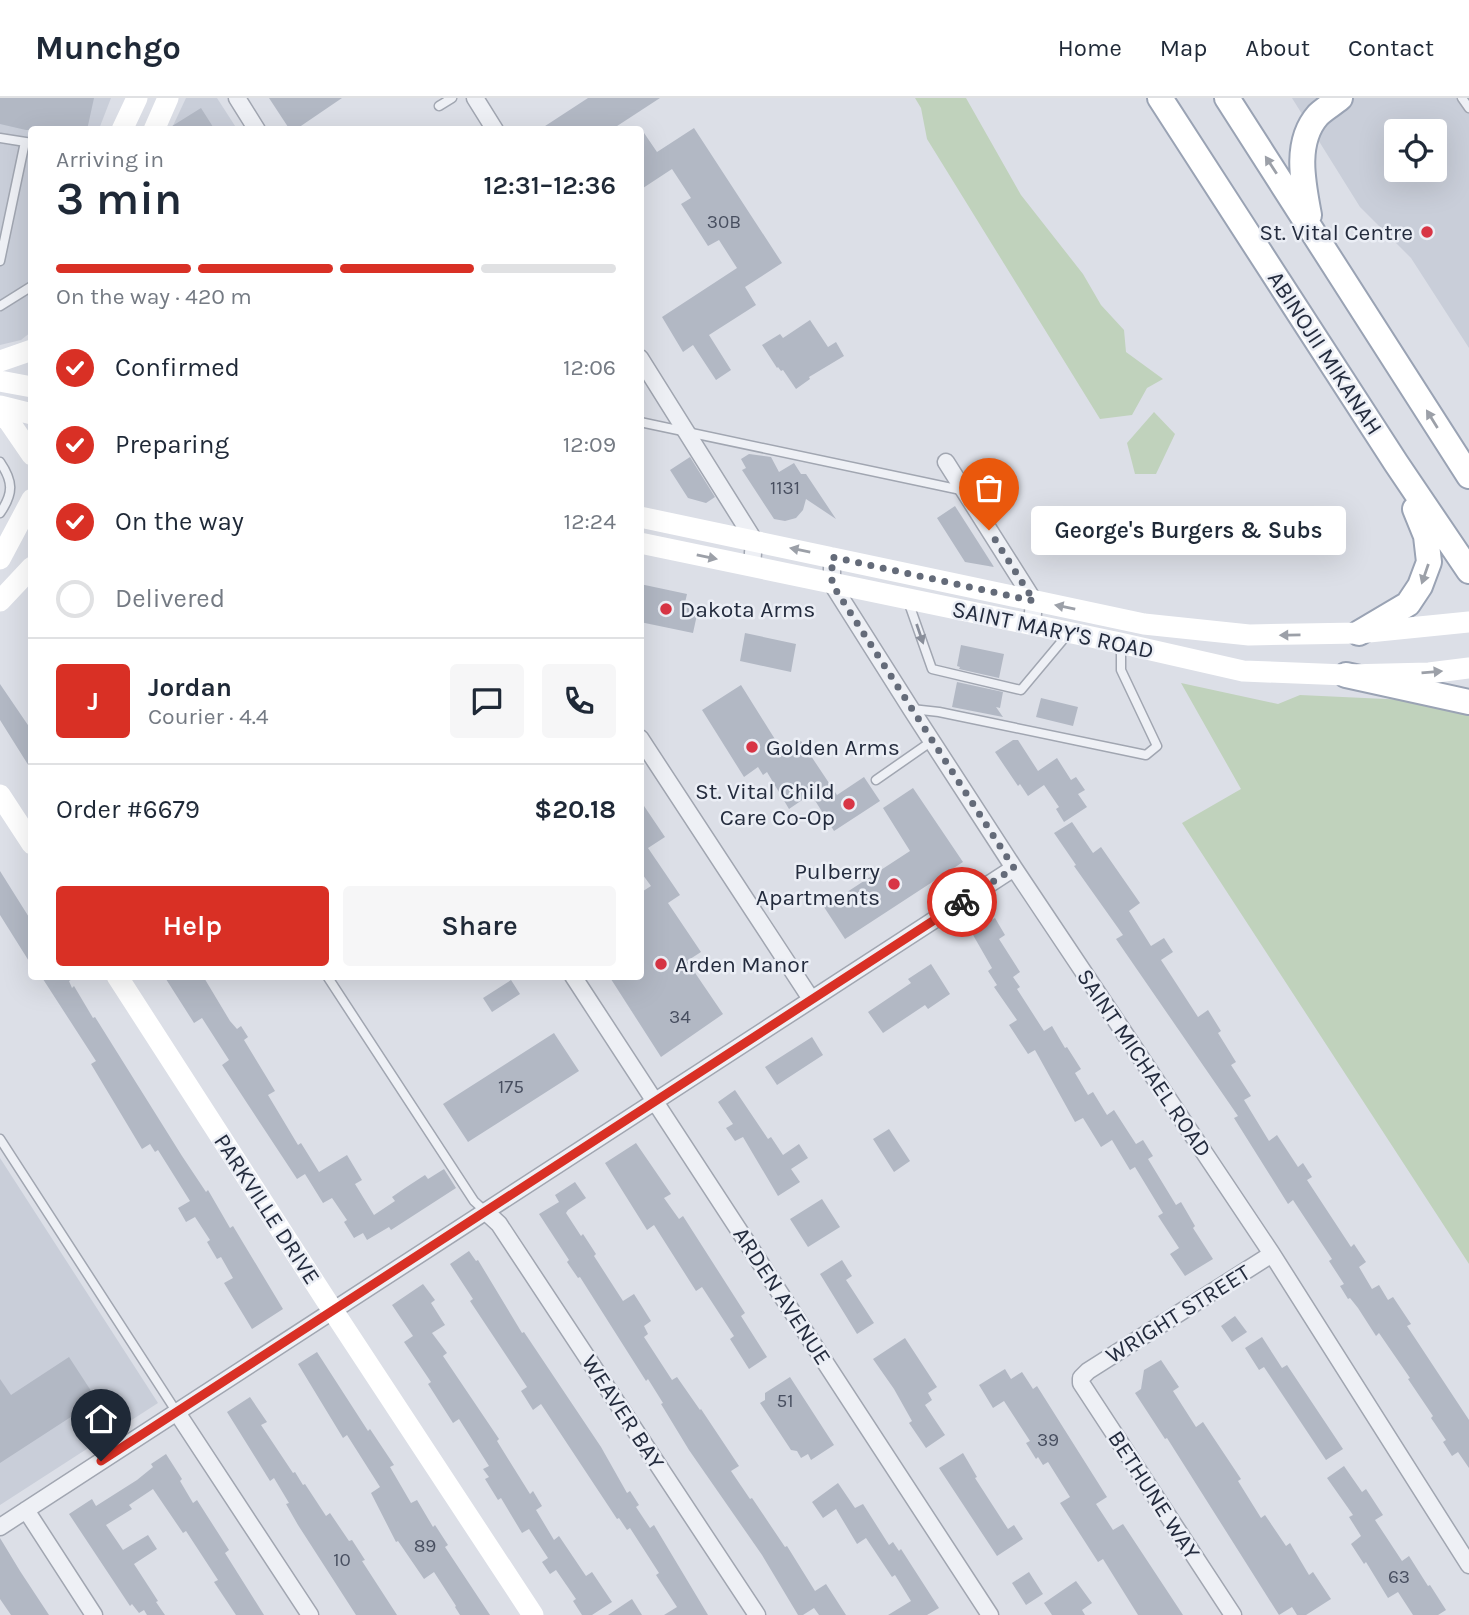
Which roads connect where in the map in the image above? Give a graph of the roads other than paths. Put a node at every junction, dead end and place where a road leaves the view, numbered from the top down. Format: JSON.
{"nodes":[{"id":1,"x":137,"y":98,"type":"edge"},
{"id":2,"x":169,"y":98,"type":"edge"},
{"id":3,"x":237,"y":98,"type":"edge"},
{"id":4,"x":452,"y":98,"type":"edge"},
{"id":5,"x":475,"y":98,"type":"edge"},
{"id":6,"x":1160,"y":98,"type":"edge"},
{"id":7,"x":1227,"y":98,"type":"edge"},
{"id":8,"x":1340,"y":98,"type":"edge"},
{"id":9,"x":1462,"y":98,"type":"edge"},
{"id":10,"x":439,"y":106,"type":"dead end"},
{"id":11,"x":1469,"y":108,"type":"edge"},
{"id":12,"x":124,"y":126,"type":"edge"},
{"id":13,"x":156,"y":126,"type":"edge"},
{"id":14,"x":254,"y":126,"type":"edge"},
{"id":15,"x":492,"y":126,"type":"edge"},
{"id":16,"x":0,"y":138,"type":"edge"},
{"id":17,"x":28,"y":142,"type":"edge"},
{"id":18,"x":1312,"y":229,"type":"junction"},
{"id":19,"x":0,"y":261,"type":"edge"},
{"id":20,"x":28,"y":288,"type":"edge"},
{"id":21,"x":0,"y":306,"type":"edge"},
{"id":22,"x":28,"y":351,"type":"edge"},
{"id":23,"x":0,"y":360,"type":"edge"},
{"id":24,"x":644,"y":364,"type":"edge"},
{"id":25,"x":0,"y":381,"type":"edge"},
{"id":26,"x":28,"y":386,"type":"edge"},
{"id":27,"x":0,"y":406,"type":"edge"},
{"id":28,"x":28,"y":413,"type":"edge"},
{"id":29,"x":0,"y":416,"type":"edge"},
{"id":30,"x":644,"y":423,"type":"edge"},
{"id":31,"x":688,"y":432,"type":"junction"},
{"id":32,"x":28,"y":449,"type":"edge"},
{"id":33,"x":0,"y":461,"type":"edge"},
{"id":34,"x":946,"y":462,"type":"dead end"},
{"id":35,"x":1396,"y":463,"type":"junction"},
{"id":36,"x":1469,"y":476,"type":"edge"},
{"id":37,"x":964,"y":491,"type":"junction"},
{"id":38,"x":28,"y":506,"type":"edge"},
{"id":39,"x":0,"y":513,"type":"edge"},
{"id":40,"x":644,"y":518,"type":"edge"},
{"id":41,"x":754,"y":540,"type":"junction"},
{"id":42,"x":644,"y":544,"type":"edge"},
{"id":43,"x":832,"y":557,"type":"junction"},
{"id":44,"x":0,"y":559,"type":"edge"},
{"id":45,"x":752,"y":566,"type":"junction"},
{"id":46,"x":28,"y":571,"type":"edge"},
{"id":47,"x":1469,"y":571,"type":"edge"},
{"id":48,"x":832,"y":584,"type":"junction"},
{"id":49,"x":907,"y":599,"type":"junction"},
{"id":50,"x":0,"y":601,"type":"edge"},
{"id":51,"x":1034,"y":601,"type":"junction"},
{"id":52,"x":1469,"y":622,"type":"edge"},
{"id":53,"x":1032,"y":625,"type":"junction"},
{"id":54,"x":1069,"y":632,"type":"junction"},
{"id":55,"x":1359,"y":633,"type":"junction"},
{"id":56,"x":1121,"y":643,"type":"junction"},
{"id":57,"x":1469,"y":668,"type":"edge"},
{"id":58,"x":1346,"y":675,"type":"junction"},
{"id":59,"x":1469,"y":702,"type":"edge"},
{"id":60,"x":911,"y":709,"type":"junction"},
{"id":61,"x":932,"y":741,"type":"junction"},
{"id":62,"x":644,"y":744,"type":"edge"},
{"id":63,"x":876,"y":780,"type":"dead end"},
{"id":64,"x":0,"y":795,"type":"edge"},
{"id":65,"x":28,"y":838,"type":"edge"},
{"id":66,"x":1014,"y":868,"type":"junction"},
{"id":67,"x":120,"y":980,"type":"edge"},
{"id":68,"x":330,"y":980,"type":"edge"},
{"id":69,"x":576,"y":980,"type":"edge"},
{"id":70,"x":811,"y":999,"type":"junction"},
{"id":71,"x":654,"y":1101,"type":"junction"},
{"id":72,"x":0,"y":1139,"type":"edge"},
{"id":73,"x":486,"y":1212,"type":"junction"},
{"id":74,"x":1272,"y":1254,"type":"junction"},
{"id":75,"x":333,"y":1311,"type":"junction"},
{"id":76,"x":1084,"y":1374,"type":"joint"},
{"id":77,"x":176,"y":1412,"type":"junction"},
{"id":78,"x":26,"y":1510,"type":"junction"},
{"id":79,"x":0,"y":1527,"type":"edge"},
{"id":80,"x":1469,"y":1565,"type":"edge"},
{"id":81,"x":94,"y":1615,"type":"edge"},
{"id":82,"x":310,"y":1615,"type":"edge"},
{"id":83,"x":533,"y":1615,"type":"edge"},
{"id":84,"x":757,"y":1615,"type":"edge"},
{"id":85,"x":990,"y":1615,"type":"edge"},
{"id":86,"x":1233,"y":1615,"type":"edge"}],
"edges":[{"from":1,"to":12,"type":"main road"},
{"from":2,"to":13,"type":"main road"},
{"from":3,"to":14,"type":"street"},
{"from":4,"to":10,"type":"lane"},
{"from":5,"to":15,"type":"street"},
{"from":6,"to":35,"type":"main road","name":"ABINOJII MIKANAH"},
{"from":18,"to":7,"type":"main road","one_way":true},
{"from":8,"to":18,"type":"main road"},
{"from":9,"to":11,"type":"lane"},
{"from":16,"to":17,"type":"lane"},
{"from":17,"to":19,"type":"lane"},
{"from":36,"to":18,"type":"main road","one_way":true},
{"from":20,"to":21,"type":"lane"},
{"from":22,"to":23,"type":"main road"},
{"from":24,"to":31,"type":"street"},
{"from":25,"to":26,"type":"main road"},
{"from":27,"to":28,"type":"main road"},
{"from":29,"to":32,"type":"main road"},
{"from":30,"to":31,"type":"lane"},
{"from":31,"to":37,"type":"lane"},
{"from":31,"to":41,"type":"street"},
{"from":33,"to":39,"type":"lane"},
{"from":34,"to":37,"type":"street"},
{"from":35,"to":47,"type":"main road","name":"ABINOJII MIKANAH"},
{"from":35,"to":55,"type":"main road","one_way":true},
{"from":37,"to":51,"type":"street"},
{"from":38,"to":44,"type":"main road"},
{"from":40,"to":41,"type":"main road","name":"SAINT MARY'S ROAD"},
{"from":43,"to":41,"type":"main road","name":"SAINT MARY'S ROAD","one_way":true},
{"from":41,"to":45,"type":"street"},
{"from":42,"to":45,"type":"main road","name":"SAINT MARY'S ROAD","one_way":true},
{"from":43,"to":48,"type":"street"},
{"from":43,"to":51,"type":"main road","name":"SAINT MARY'S ROAD"},
{"from":45,"to":48,"type":"main road","name":"SAINT MARY'S ROAD"},
{"from":46,"to":50,"type":"main road"},
{"from":48,"to":49,"type":"main road","name":"SAINT MARY'S ROAD"},
{"from":48,"to":60,"type":"street","name":"SAINT MICHAEL ROAD"},
{"from":49,"to":53,"type":"main road","name":"SAINT MARY'S ROAD"},
{"from":49,"to":54,"type":"lane","one_way":true},
{"from":51,"to":53,"type":"street"},
{"from":55,"to":51,"type":"main road","name":"SAINT MARY'S ROAD","one_way":true},
{"from":52,"to":55,"type":"main road","name":"SAINT MARY'S ROAD"},
{"from":53,"to":54,"type":"main road","name":"SAINT MARY'S ROAD"},
{"from":54,"to":56,"type":"main road","name":"SAINT MARY'S ROAD"},
{"from":56,"to":58,"type":"main road","name":"SAINT MARY'S ROAD"},
{"from":56,"to":60,"type":"lane"},
{"from":58,"to":57,"type":"main road","name":"SAINT MARY'S ROAD","one_way":true},
{"from":58,"to":59,"type":"main road"},
{"from":60,"to":61,"type":"street","name":"SAINT MICHAEL ROAD"},
{"from":61,"to":63,"type":"lane"},
{"from":61,"to":66,"type":"street","name":"SAINT MICHAEL ROAD"},
{"from":62,"to":70,"type":"street"},
{"from":64,"to":65,"type":"main road"},
{"from":66,"to":70,"type":"street"},
{"from":66,"to":74,"type":"street","name":"SAINT MICHAEL ROAD"},
{"from":67,"to":75,"type":"main road","name":"PARKVILLE DRIVE"},
{"from":68,"to":73,"type":"lane"},
{"from":69,"to":71,"type":"street","name":"ARDEN AVENUE"},
{"from":70,"to":71,"type":"street"},
{"from":71,"to":73,"type":"street"},
{"from":71,"to":85,"type":"street","name":"ARDEN AVENUE"},
{"from":72,"to":77,"type":"lane"},
{"from":73,"to":75,"type":"street"},
{"from":73,"to":84,"type":"street","name":"WEAVER BAY"},
{"from":74,"to":76,"type":"street","name":"WRIGHT STREET"},
{"from":74,"to":80,"type":"street","name":"SAINT MICHAEL ROAD"},
{"from":75,"to":77,"type":"street"},
{"from":75,"to":83,"type":"main road","name":"PARKVILLE DRIVE"},
{"from":76,"to":86,"type":"street","name":"BETHUNE WAY"},
{"from":77,"to":78,"type":"street"},
{"from":77,"to":82,"type":"street"},
{"from":78,"to":79,"type":"street"},
{"from":78,"to":81,"type":"street"}]}
